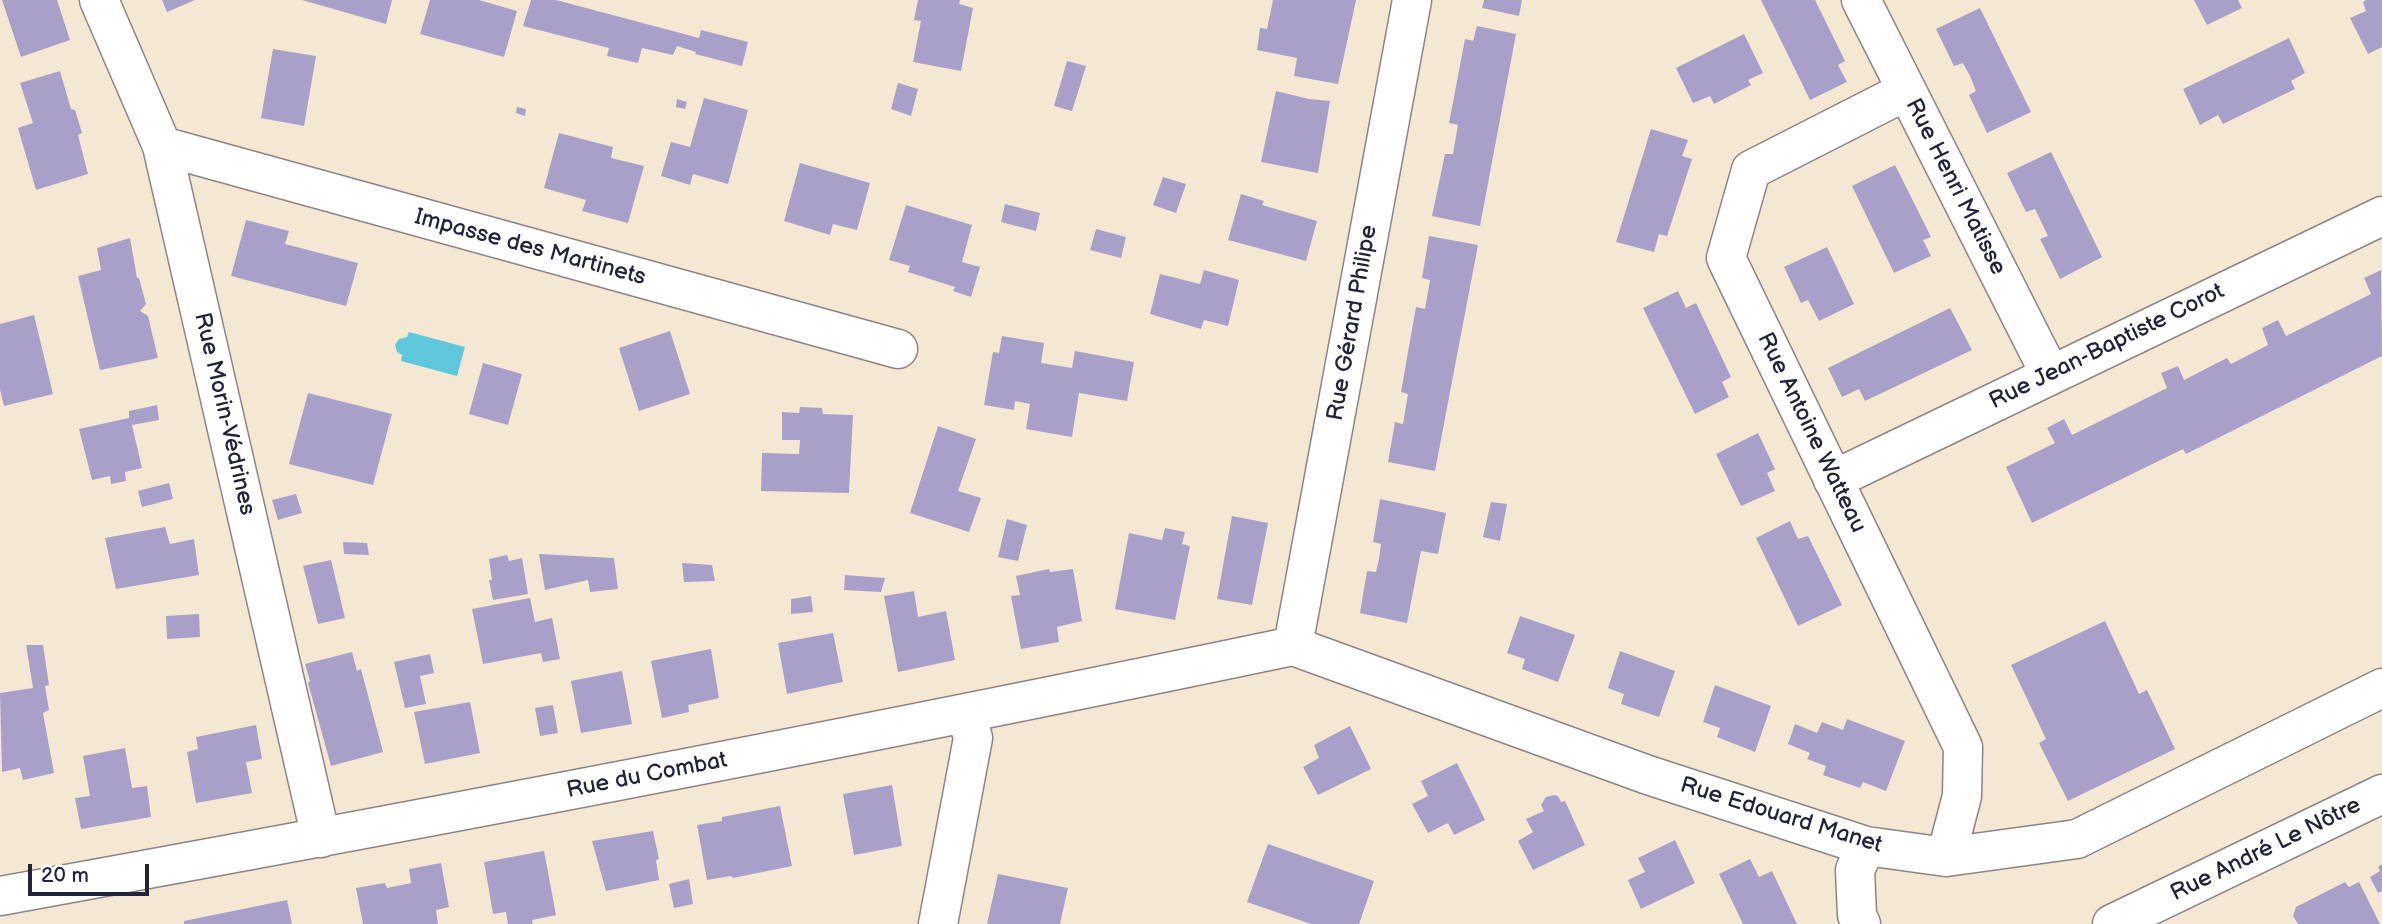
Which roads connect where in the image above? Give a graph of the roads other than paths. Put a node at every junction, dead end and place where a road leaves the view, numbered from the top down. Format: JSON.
{"nodes":[{"id":1,"x":99,"y":0,"type":"edge"},
{"id":2,"x":1412,"y":0,"type":"edge"},
{"id":3,"x":1861,"y":0,"type":"edge"},
{"id":4,"x":1906,"y":91,"type":"junction"},
{"id":5,"x":162,"y":146,"type":"junction"},
{"id":6,"x":2382,"y":216,"type":"edge"},
{"id":7,"x":898,"y":349,"type":"dead end"},
{"id":8,"x":2050,"y":374,"type":"junction"},
{"id":9,"x":1833,"y":480,"type":"junction"},
{"id":10,"x":1293,"y":646,"type":"junction"},
{"id":11,"x":2382,"y":688,"type":"edge"},
{"id":12,"x":967,"y":715,"type":"junction"},
{"id":13,"x":2382,"y":794,"type":"edge"},
{"id":14,"x":321,"y":838,"type":"junction"},
{"id":15,"x":1866,"y":846,"type":"junction"},
{"id":16,"x":1946,"y":857,"type":"junction"},
{"id":17,"x":0,"y":896,"type":"edge"},
{"id":18,"x":938,"y":924,"type":"edge"},
{"id":19,"x":1861,"y":924,"type":"edge"},
{"id":20,"x":2112,"y":924,"type":"edge"}],
"edges":[{"from":1,"to":5,"type":"street","name":"Rue Morin-Védrines"},
{"from":2,"to":10,"type":"street","name":"Rue Gérard Philipe"},
{"from":3,"to":4,"type":"street","name":"Rue Henri Matisse"},
{"from":4,"to":8,"type":"street","name":"Rue Henri Matisse"},
{"from":4,"to":9,"type":"street","name":"Rue Antoine Watteau"},
{"from":5,"to":7,"type":"street","name":"Impasse des Martinets"},
{"from":5,"to":14,"type":"street","name":"Rue Morin-Védrines"},
{"from":6,"to":8,"type":"street","name":"Rue Jean-Baptiste Corot"},
{"from":8,"to":9,"type":"street","name":"Rue Jean-Baptiste Corot"},
{"from":9,"to":16,"type":"street","name":"Rue Antoine Watteau"},
{"from":10,"to":12,"type":"street","name":"Rue du Combat"},
{"from":10,"to":15,"type":"street","name":"Rue Edouard Manet"},
{"from":11,"to":16,"type":"street","name":"Rue Edouard Manet"},
{"from":12,"to":14,"type":"street","name":"Rue du Combat"},
{"from":12,"to":18,"type":"street"},
{"from":13,"to":20,"type":"street","name":"Rue André Le Nôtre"},
{"from":14,"to":17,"type":"street","name":"Rue du Combat"},
{"from":15,"to":16,"type":"street","name":"Rue Edouard Manet"},
{"from":15,"to":19,"type":"street"}]}
